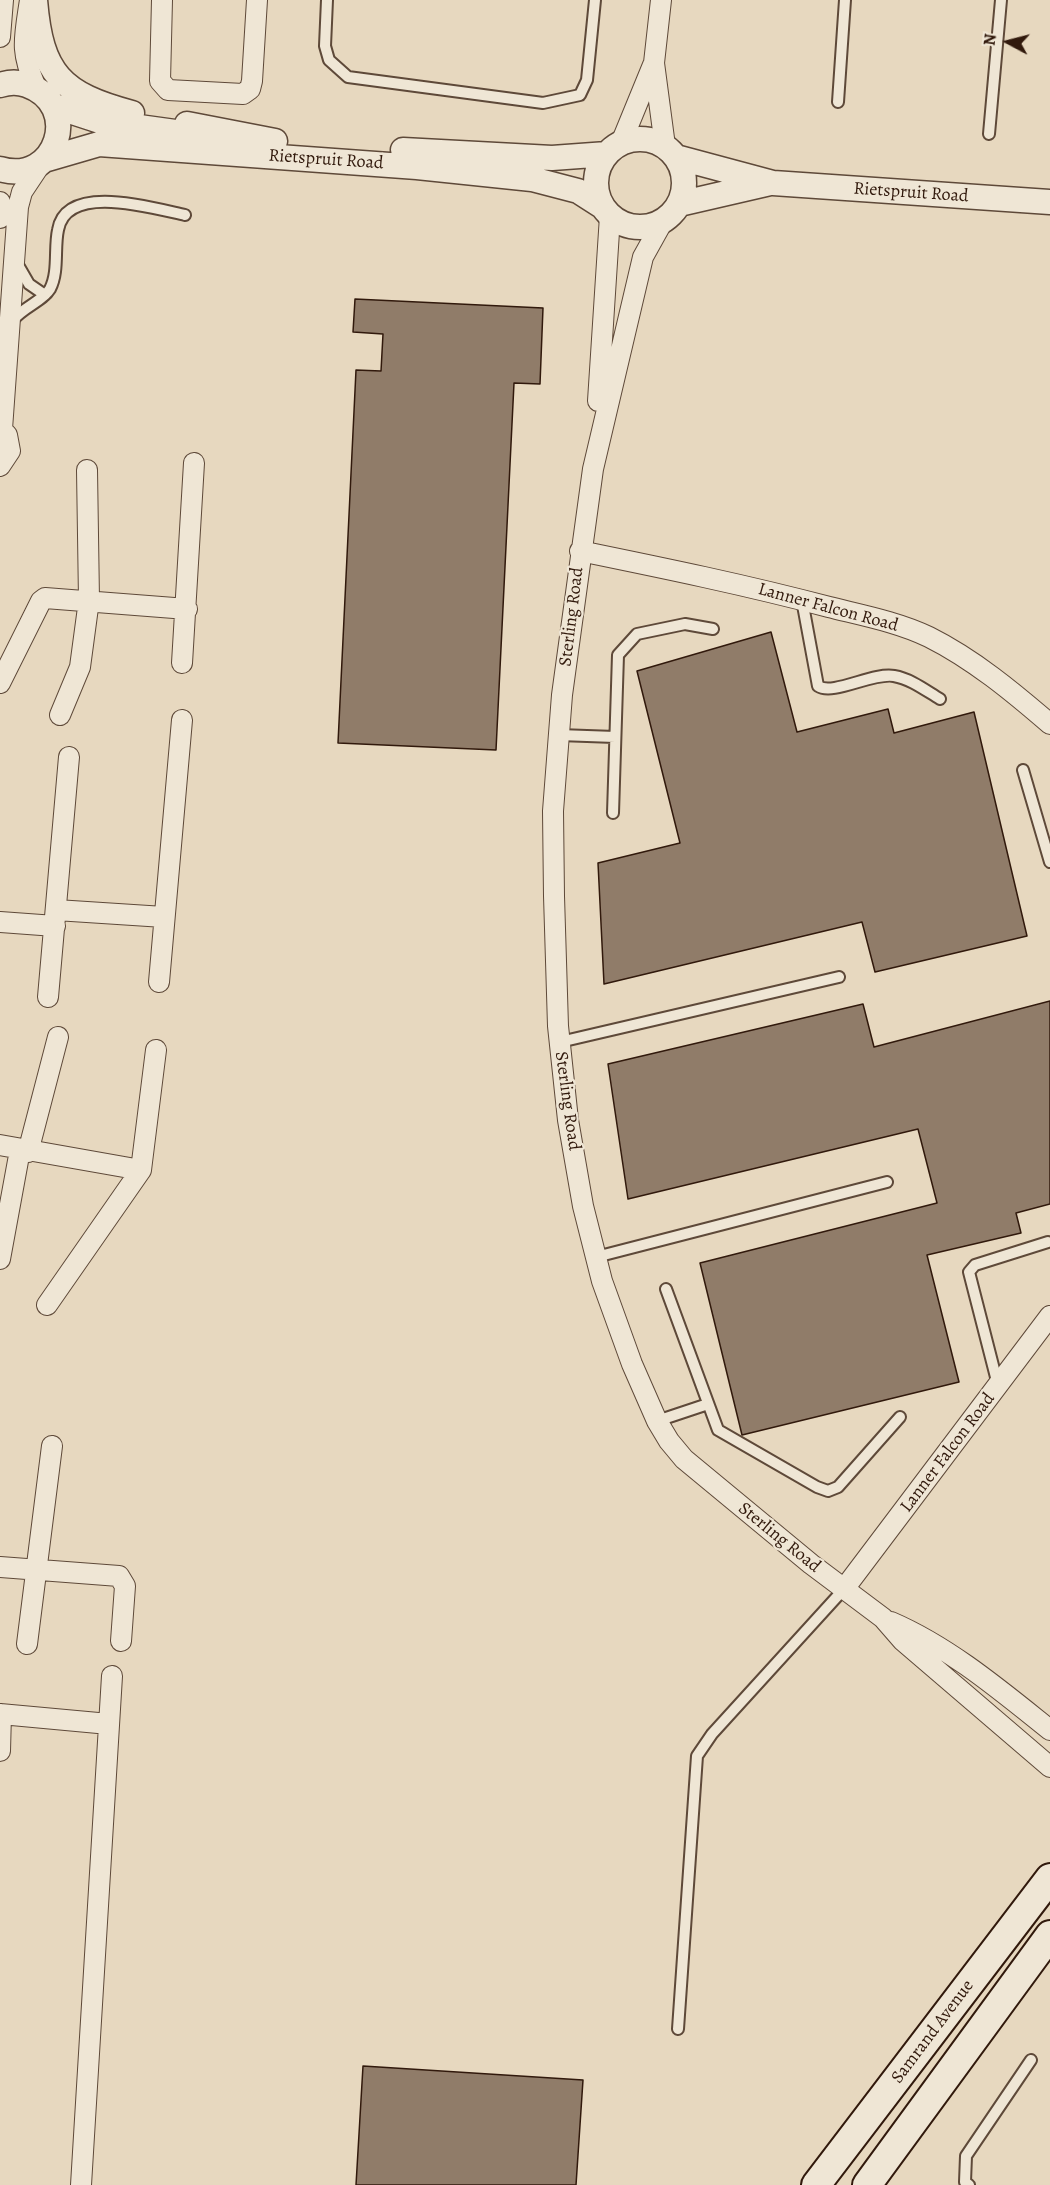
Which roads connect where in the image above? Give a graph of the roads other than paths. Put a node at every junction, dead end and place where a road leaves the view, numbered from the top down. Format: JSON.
{"nodes":[{"id":1,"x":3,"y":0,"type":"edge"},
{"id":2,"x":30,"y":0,"type":"edge"},
{"id":3,"x":35,"y":0,"type":"edge"},
{"id":4,"x":162,"y":0,"type":"edge"},
{"id":5,"x":257,"y":0,"type":"edge"},
{"id":6,"x":327,"y":0,"type":"edge"},
{"id":7,"x":596,"y":0,"type":"edge"},
{"id":8,"x":661,"y":0,"type":"edge"},
{"id":9,"x":845,"y":0,"type":"edge"},
{"id":10,"x":1001,"y":0,"type":"edge"},
{"id":11,"x":0,"y":37,"type":"edge"},
{"id":12,"x":654,"y":63,"type":"junction"},
{"id":13,"x":0,"y":85,"type":"edge"},
{"id":14,"x":36,"y":88,"type":"junction"},
{"id":15,"x":838,"y":102,"type":"dead end"},
{"id":16,"x":54,"y":106,"type":"junction"},
{"id":17,"x":989,"y":134,"type":"dead end"},
{"id":18,"x":275,"y":141,"type":"junction"},
{"id":19,"x":614,"y":148,"type":"junction"},
{"id":20,"x":671,"y":152,"type":"junction"},
{"id":21,"x":42,"y":163,"type":"junction"},
{"id":22,"x":0,"y":169,"type":"edge"},
{"id":23,"x":772,"y":183,"type":"junction"},
{"id":24,"x":0,"y":202,"type":"edge"},
{"id":25,"x":1050,"y":202,"type":"edge"},
{"id":26,"x":606,"y":212,"type":"junction"},
{"id":27,"x":671,"y":213,"type":"junction"},
{"id":28,"x":185,"y":215,"type":"dead end"},
{"id":29,"x":0,"y":218,"type":"edge"},
{"id":30,"x":13,"y":254,"type":"junction"},
{"id":31,"x":45,"y":295,"type":"junction"},
{"id":32,"x":7,"y":329,"type":"junction"},
{"id":33,"x":1,"y":429,"type":"edge"},
{"id":34,"x":194,"y":463,"type":"dead end"},
{"id":35,"x":1,"y":467,"type":"edge"},
{"id":36,"x":593,"y":469,"type":"junction"},
{"id":37,"x":87,"y":470,"type":"dead end"},
{"id":38,"x":580,"y":551,"type":"junction"},
{"id":39,"x":88,"y":600,"type":"junction"},
{"id":40,"x":802,"y":600,"type":"junction"},
{"id":41,"x":188,"y":609,"type":"junction"},
{"id":42,"x":713,"y":629,"type":"dead end"},
{"id":43,"x":182,"y":663,"type":"dead end"},
{"id":44,"x":0,"y":683,"type":"edge"},
{"id":45,"x":940,"y":699,"type":"dead end"},
{"id":46,"x":60,"y":715,"type":"dead end"},
{"id":47,"x":182,"y":720,"type":"dead end"},
{"id":48,"x":1050,"y":724,"type":"edge"},
{"id":49,"x":559,"y":735,"type":"junction"},
{"id":50,"x":615,"y":737,"type":"junction"},
{"id":51,"x":69,"y":757,"type":"dead end"},
{"id":52,"x":1023,"y":770,"type":"dead end"},
{"id":53,"x":613,"y":813,"type":"dead end"},
{"id":54,"x":1050,"y":862,"type":"edge"},
{"id":55,"x":164,"y":917,"type":"junction"},
{"id":56,"x":3,"y":918,"type":"edge"},
{"id":57,"x":56,"y":918,"type":"junction"},
{"id":58,"x":839,"y":977,"type":"dead end"},
{"id":59,"x":159,"y":982,"type":"dead end"},
{"id":60,"x":48,"y":997,"type":"dead end"},
{"id":61,"x":58,"y":1037,"type":"dead end"},
{"id":62,"x":560,"y":1042,"type":"junction"},
{"id":63,"x":156,"y":1050,"type":"dead end"},
{"id":64,"x":0,"y":1145,"type":"edge"},
{"id":65,"x":24,"y":1151,"type":"junction"},
{"id":66,"x":141,"y":1170,"type":"junction"},
{"id":67,"x":887,"y":1182,"type":"dead end"},
{"id":68,"x":1048,"y":1242,"type":"dead end"},
{"id":69,"x":596,"y":1257,"type":"junction"},
{"id":70,"x":0,"y":1259,"type":"edge"},
{"id":71,"x":666,"y":1289,"type":"dead end"},
{"id":72,"x":47,"y":1305,"type":"dead end"},
{"id":73,"x":1050,"y":1316,"type":"edge"},
{"id":74,"x":999,"y":1385,"type":"junction"},
{"id":75,"x":708,"y":1404,"type":"junction"},
{"id":76,"x":900,"y":1417,"type":"dead end"},
{"id":77,"x":657,"y":1421,"type":"junction"},
{"id":78,"x":52,"y":1446,"type":"dead end"},
{"id":79,"x":0,"y":1567,"type":"edge"},
{"id":80,"x":35,"y":1569,"type":"junction"},
{"id":81,"x":844,"y":1589,"type":"junction"},
{"id":82,"x":883,"y":1618,"type":"junction"},
{"id":83,"x":121,"y":1641,"type":"dead end"},
{"id":84,"x":27,"y":1644,"type":"dead end"},
{"id":85,"x":112,"y":1676,"type":"dead end"},
{"id":86,"x":1,"y":1714,"type":"edge"},
{"id":87,"x":110,"y":1724,"type":"junction"},
{"id":88,"x":1050,"y":1730,"type":"edge"},
{"id":89,"x":0,"y":1751,"type":"edge"},
{"id":90,"x":1050,"y":1767,"type":"edge"},
{"id":91,"x":1050,"y":1878,"type":"edge"},
{"id":92,"x":1050,"y":1935,"type":"edge"},
{"id":93,"x":678,"y":2029,"type":"dead end"},
{"id":94,"x":1031,"y":2060,"type":"dead end"},
{"id":95,"x":81,"y":2185,"type":"edge"},
{"id":96,"x":816,"y":2185,"type":"edge"},
{"id":97,"x":867,"y":2185,"type":"edge"},
{"id":98,"x":969,"y":2185,"type":"edge"}],
"edges":[{"from":1,"to":11,"type":"street"},
{"from":2,"to":14,"type":"street"},
{"from":3,"to":18,"type":"street"},
{"from":4,"to":5,"type":"street"},
{"from":6,"to":7,"type":"lane"},
{"from":8,"to":12,"type":"street"},
{"from":9,"to":15,"type":"lane"},
{"from":10,"to":17,"type":"lane"},
{"from":12,"to":19,"type":"street"},
{"from":12,"to":20,"type":"street"},
{"from":13,"to":14,"type":"street"},
{"from":14,"to":16,"type":"street"},
{"from":16,"to":18,"type":"street","name":"Rietspruit Road"},
{"from":16,"to":21,"type":"street"},
{"from":18,"to":19,"type":"street","name":"Rietspruit Road"},
{"from":19,"to":20,"type":"street"},
{"from":19,"to":26,"type":"street"},
{"from":20,"to":23,"type":"street","name":"Rietspruit Road"},
{"from":20,"to":27,"type":"street"},
{"from":21,"to":22,"type":"street","name":"Rietspruit Road"},
{"from":21,"to":26,"type":"street","name":"Rietspruit Road"},
{"from":21,"to":30,"type":"street"},
{"from":23,"to":25,"type":"street","name":"Rietspruit Road"},
{"from":23,"to":27,"type":"street","name":"Rietspruit Road"},
{"from":24,"to":29,"type":"street"},
{"from":26,"to":27,"type":"street"},
{"from":26,"to":36,"type":"street","name":"Sterling Road"},
{"from":27,"to":36,"type":"street","name":"Sterling Road"},
{"from":28,"to":31,"type":"lane"},
{"from":30,"to":31,"type":"lane"},
{"from":30,"to":32,"type":"street"},
{"from":31,"to":32,"type":"lane"},
{"from":32,"to":33,"type":"street"},
{"from":33,"to":35,"type":"street"},
{"from":34,"to":41,"type":"street"},
{"from":36,"to":38,"type":"street","name":"Sterling Road"},
{"from":37,"to":39,"type":"street"},
{"from":38,"to":40,"type":"street","name":"Lanner Falcon Road"},
{"from":38,"to":49,"type":"street","name":"Sterling Road"},
{"from":39,"to":41,"type":"street"},
{"from":39,"to":44,"type":"street"},
{"from":39,"to":46,"type":"street"},
{"from":40,"to":45,"type":"lane"},
{"from":40,"to":48,"type":"street","name":"Lanner Falcon Road"},
{"from":41,"to":43,"type":"street"},
{"from":42,"to":50,"type":"lane"},
{"from":47,"to":55,"type":"street"},
{"from":49,"to":50,"type":"lane"},
{"from":49,"to":62,"type":"street","name":"Sterling Road"},
{"from":50,"to":53,"type":"lane"},
{"from":51,"to":57,"type":"street"},
{"from":52,"to":54,"type":"lane"},
{"from":55,"to":57,"type":"street"},
{"from":55,"to":59,"type":"street"},
{"from":56,"to":57,"type":"street"},
{"from":57,"to":60,"type":"street"},
{"from":58,"to":62,"type":"lane"},
{"from":61,"to":65,"type":"street"},
{"from":62,"to":69,"type":"street","name":"Sterling Road"},
{"from":63,"to":66,"type":"street"},
{"from":64,"to":65,"type":"street"},
{"from":65,"to":66,"type":"street"},
{"from":65,"to":70,"type":"street"},
{"from":66,"to":72,"type":"street"},
{"from":67,"to":69,"type":"lane"},
{"from":68,"to":74,"type":"lane"},
{"from":69,"to":77,"type":"street","name":"Sterling Road"},
{"from":71,"to":75,"type":"lane"},
{"from":73,"to":74,"type":"street","name":"Lanner Falcon Road"},
{"from":74,"to":81,"type":"street","name":"Lanner Falcon Road"},
{"from":75,"to":76,"type":"lane"},
{"from":75,"to":77,"type":"lane"},
{"from":77,"to":81,"type":"street","name":"Sterling Road"},
{"from":78,"to":80,"type":"street"},
{"from":79,"to":80,"type":"street"},
{"from":80,"to":83,"type":"street"},
{"from":80,"to":84,"type":"street"},
{"from":81,"to":82,"type":"street","name":"Sterling Road"},
{"from":81,"to":93,"type":"lane"},
{"from":82,"to":88,"type":"street","name":"Sterling Road"},
{"from":82,"to":90,"type":"street","name":"Sterling Road"},
{"from":85,"to":87,"type":"street"},
{"from":86,"to":87,"type":"street"},
{"from":86,"to":89,"type":"street"},
{"from":87,"to":95,"type":"street"},
{"from":91,"to":96,"type":"main road","name":"Samrand Avenue"},
{"from":92,"to":97,"type":"main road","name":"Samrand Avenue"},
{"from":94,"to":98,"type":"lane"}]}
